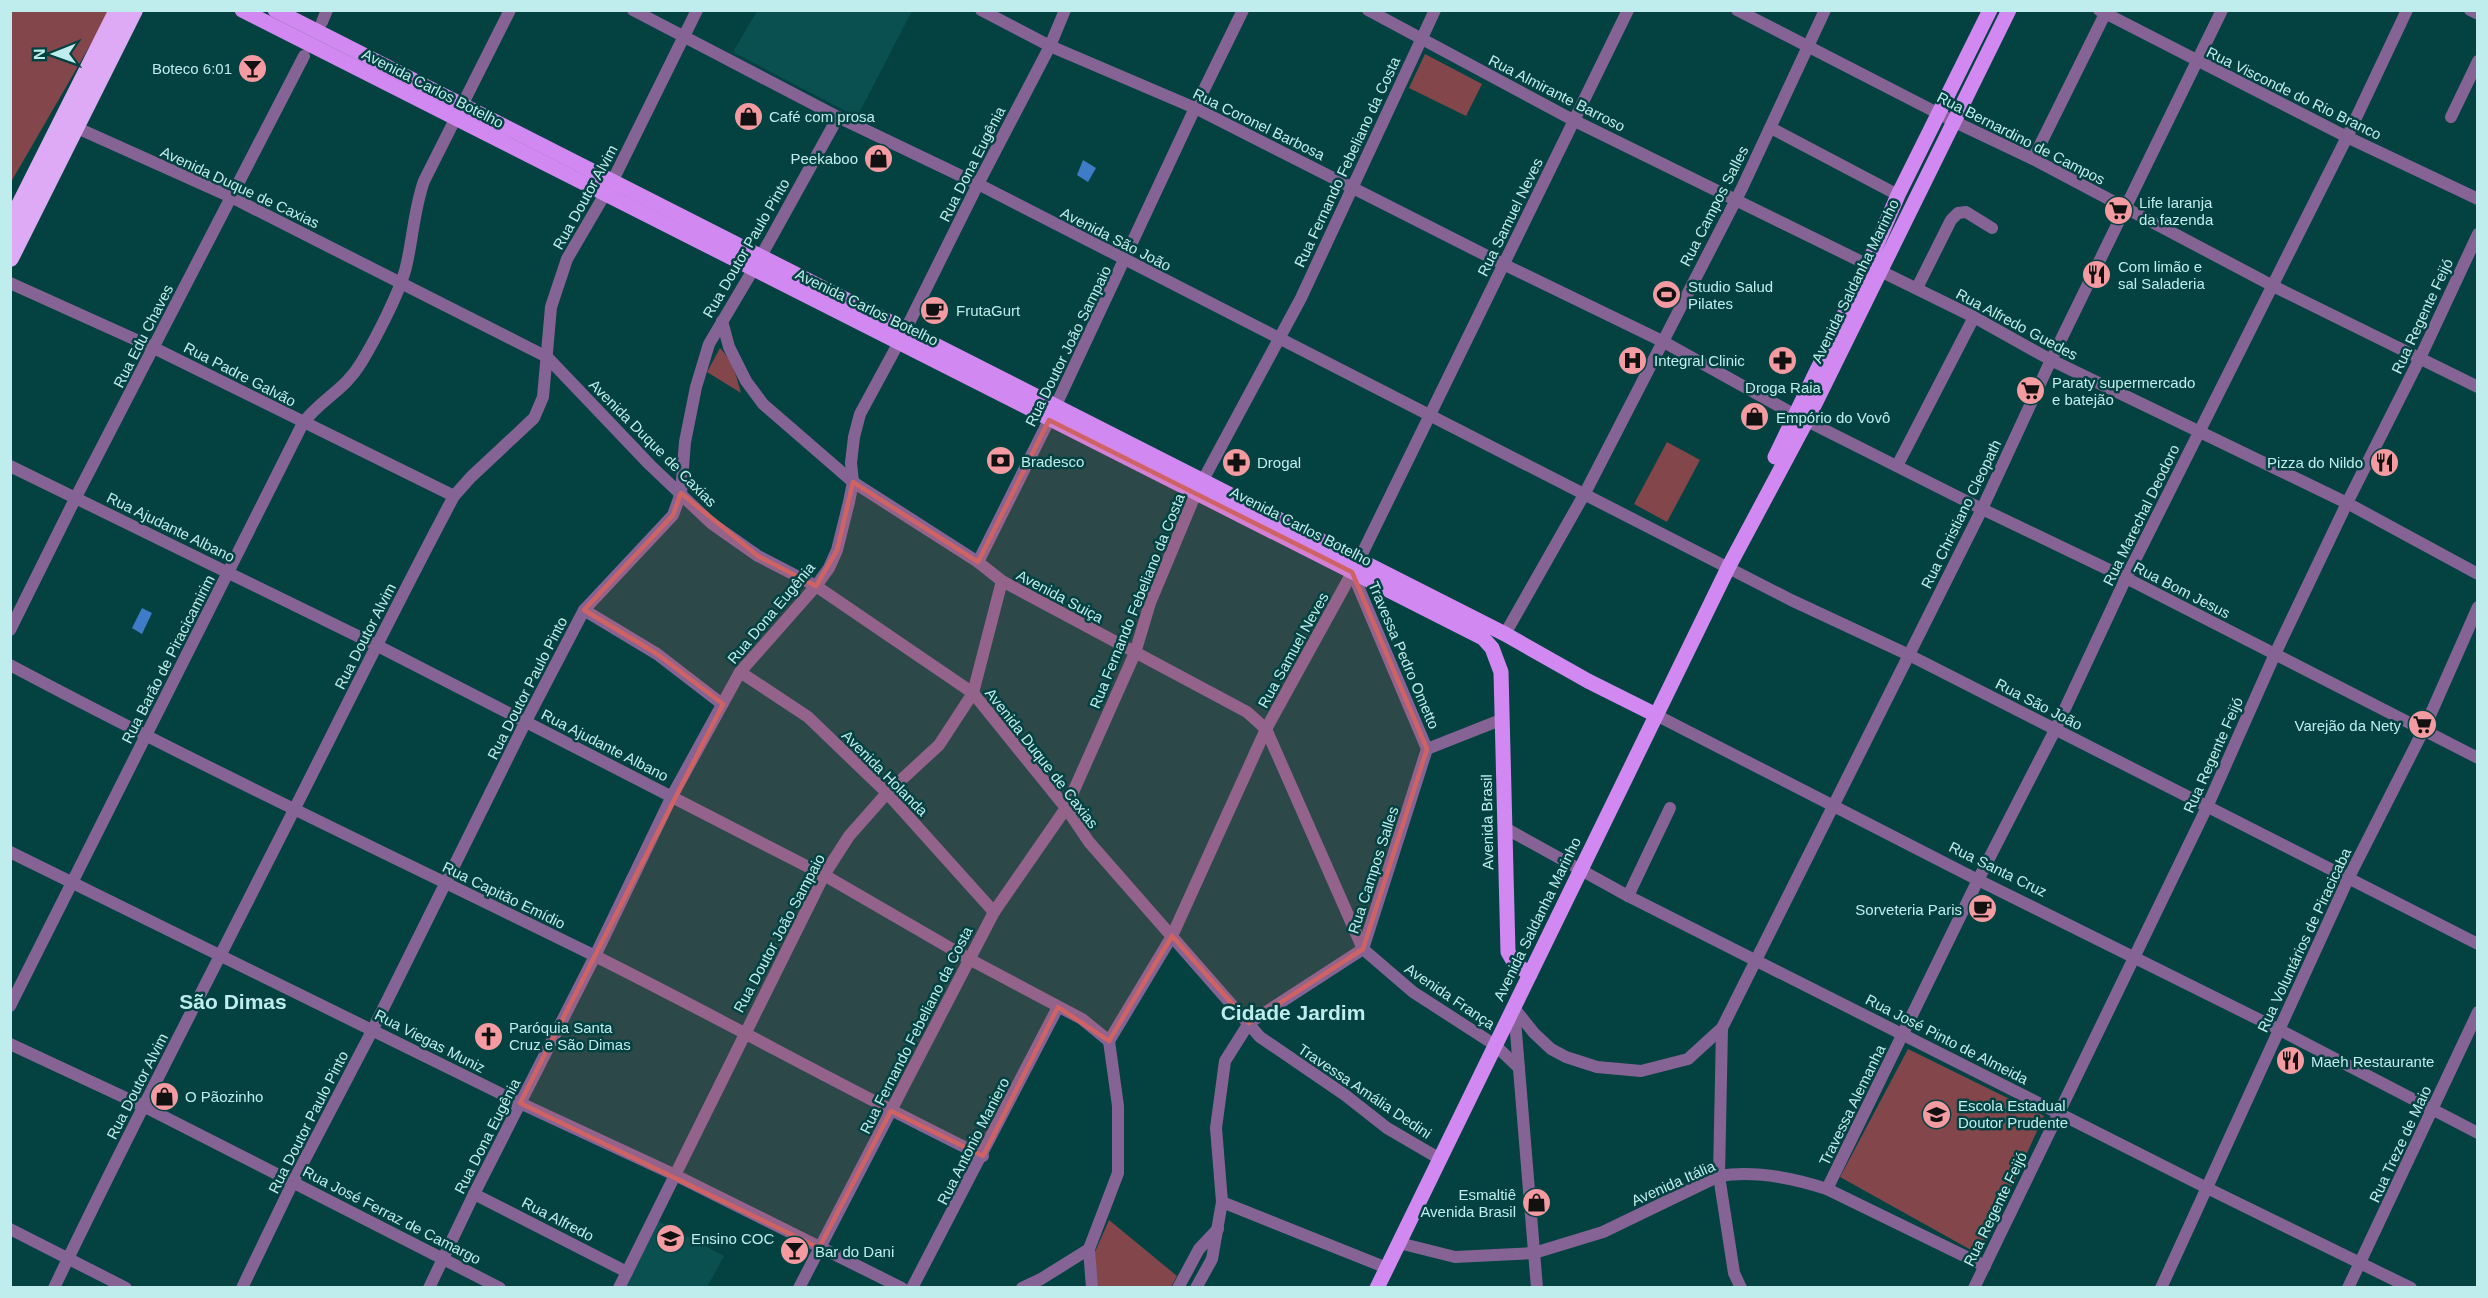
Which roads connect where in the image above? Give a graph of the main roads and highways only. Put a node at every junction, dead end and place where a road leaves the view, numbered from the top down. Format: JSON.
{"nodes":[{"id":1,"x":118,"y":10,"type":"edge"},
{"id":2,"x":134,"y":10,"type":"edge"},
{"id":3,"x":242,"y":10,"type":"edge"},
{"id":4,"x":275,"y":10,"type":"edge"},
{"id":5,"x":1990,"y":10,"type":"edge"},
{"id":6,"x":2009,"y":10,"type":"edge"},
{"id":7,"x":459,"y":113,"type":"junction"},
{"id":8,"x":1946,"y":117,"type":"junction"},
{"id":9,"x":10,"y":225,"type":"edge"},
{"id":10,"x":10,"y":258,"type":"edge"},
{"id":11,"x":1874,"y":268,"type":"junction"},
{"id":12,"x":1355,"y":567,"type":"junction"},
{"id":13,"x":1476,"y":634,"type":"junction"},
{"id":14,"x":1511,"y":638,"type":"junction"},
{"id":15,"x":1498,"y":659,"type":"junction"},
{"id":16,"x":1656,"y":715,"type":"junction"},
{"id":17,"x":1530,"y":974,"type":"junction"},
{"id":18,"x":1377,"y":1287,"type":"edge"}],
"edges":[{"from":1,"to":9,"type":"highway"},
{"from":2,"to":10,"type":"highway"},
{"from":3,"to":7,"type":"main road","name":"Avenida Carlos Botelho"},
{"from":4,"to":7,"type":"main road","name":"Avenida Carlos Botelho"},
{"from":5,"to":8,"type":"main road","name":"Avenida Saldanha Marinho"},
{"from":6,"to":8,"type":"main road","name":"Avenida Saldanha Marinho"},
{"from":7,"to":12,"type":"main road","name":"Avenida Carlos Botelho"},
{"from":8,"to":11,"type":"main road","name":"Avenida Saldanha Marinho"},
{"from":8,"to":11,"type":"main road","name":"Avenida Saldanha Marinho"},
{"from":11,"to":16,"type":"main road","name":"Avenida Saldanha Marinho"},
{"from":12,"to":13,"type":"main road","name":"Avenida Carlos Botelho"},
{"from":12,"to":14,"type":"main road","name":"Avenida Carlos Botelho"},
{"from":13,"to":14,"type":"main road"},
{"from":13,"to":15,"type":"main road"},
{"from":14,"to":15,"type":"main road"},
{"from":14,"to":16,"type":"main road","name":"Rua Santa Cruz"},
{"from":15,"to":17,"type":"main road","name":"Avenida Brasil"},
{"from":16,"to":17,"type":"main road","name":"Avenida Saldanha Marinho"},
{"from":17,"to":18,"type":"main road","name":"Avenida Saldanha Marinho"}]}
